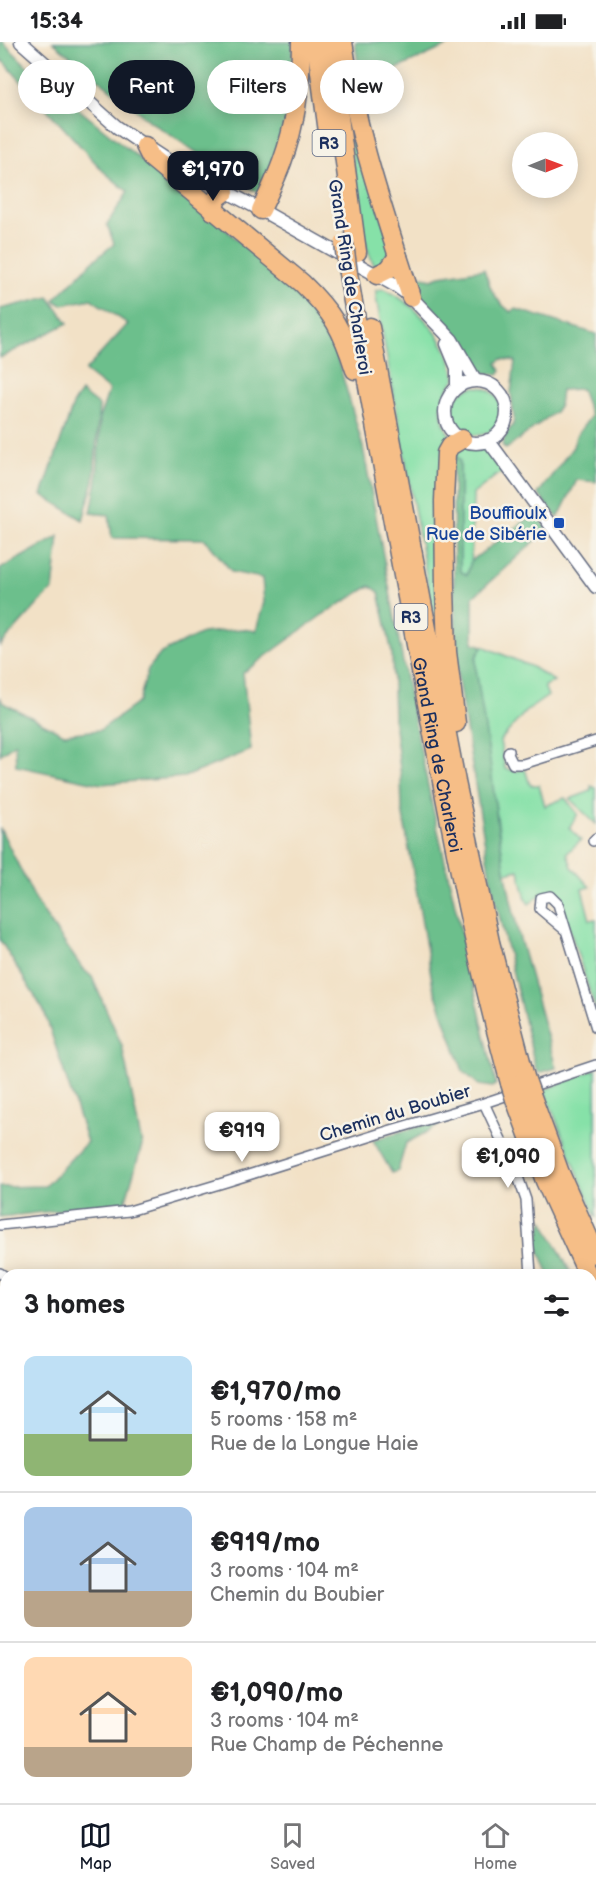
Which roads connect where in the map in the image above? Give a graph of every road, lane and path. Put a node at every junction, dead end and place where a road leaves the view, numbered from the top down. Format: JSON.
{"nodes":[{"id":1,"x":21,"y":42,"type":"edge"},
{"id":2,"x":301,"y":42,"type":"edge"},
{"id":3,"x":316,"y":42,"type":"edge"},
{"id":4,"x":330,"y":42,"type":"edge"},
{"id":5,"x":343,"y":42,"type":"edge"},
{"id":6,"x":145,"y":146,"type":"junction"},
{"id":7,"x":225,"y":192,"type":"junction"},
{"id":8,"x":261,"y":210,"type":"junction"},
{"id":9,"x":213,"y":211,"type":"junction"},
{"id":10,"x":350,"y":248,"type":"junction"},
{"id":11,"x":398,"y":256,"type":"junction"},
{"id":12,"x":362,"y":276,"type":"junction"},
{"id":13,"x":411,"y":297,"type":"junction"},
{"id":14,"x":437,"y":325,"type":"junction"},
{"id":15,"x":476,"y":381,"type":"junction"},
{"id":16,"x":457,"y":387,"type":"junction"},
{"id":17,"x":368,"y":393,"type":"junction"},
{"id":18,"x":462,"y":439,"type":"junction"},
{"id":19,"x":488,"y":440,"type":"junction"},
{"id":20,"x":596,"y":586,"type":"edge"},
{"id":21,"x":596,"y":741,"type":"edge"},
{"id":22,"x":509,"y":751,"type":"dead end"},
{"id":23,"x":456,"y":782,"type":"junction"},
{"id":24,"x":566,"y":930,"type":"dead end"},
{"id":25,"x":596,"y":1028,"type":"edge"},
{"id":26,"x":596,"y":1065,"type":"edge"},
{"id":27,"x":520,"y":1088,"type":"junction"},
{"id":28,"x":484,"y":1103,"type":"junction"},
{"id":29,"x":0,"y":1225,"type":"edge"},
{"id":30,"x":596,"y":1254,"type":"edge"},
{"id":31,"x":531,"y":1269,"type":"edge"},
{"id":32,"x":585,"y":1269,"type":"edge"}],
"edges":[{"from":1,"to":6,"type":"street"},
{"from":2,"to":8,"type":"highway"},
{"from":3,"to":10,"type":"highway","name":"Grand Ring de Charleroi","number":"R3"},
{"from":4,"to":10,"type":"highway","name":"Grand Ring de Charleroi","number":"R3"},
{"from":5,"to":11,"type":"highway"},
{"from":6,"to":7,"type":"street"},
{"from":6,"to":9,"type":"highway"},
{"from":7,"to":8,"type":"street"},
{"from":7,"to":9,"type":"highway"},
{"from":8,"to":12,"type":"street"},
{"from":9,"to":17,"type":"highway"},
{"from":10,"to":12,"type":"highway","name":"Grand Ring de Charleroi","number":"R3"},
{"from":11,"to":12,"type":"highway"},
{"from":11,"to":13,"type":"highway"},
{"from":12,"to":13,"type":"street"},
{"from":12,"to":17,"type":"highway","name":"Grand Ring de Charleroi","number":"R3"},
{"from":12,"to":23,"type":"highway","name":"Grand Ring de Charleroi","number":"R3"},
{"from":13,"to":14,"type":"street"},
{"from":14,"to":15,"type":"street"},
{"from":14,"to":16,"type":"street"},
{"from":15,"to":16,"type":"street"},
{"from":15,"to":19,"type":"street"},
{"from":16,"to":18,"type":"street"},
{"from":17,"to":27,"type":"highway","name":"Grand Ring de Charleroi","number":"R3"},
{"from":18,"to":19,"type":"street"},
{"from":18,"to":23,"type":"highway"},
{"from":19,"to":20,"type":"street"},
{"from":21,"to":22,"type":"street"},
{"from":23,"to":27,"type":"highway","name":"Grand Ring de Charleroi","number":"R3"},
{"from":24,"to":25,"type":"street"},
{"from":26,"to":28,"type":"street","name":"Chemin du Boubier"},
{"from":27,"to":30,"type":"highway","name":"Grand Ring de Charleroi","number":"R3"},
{"from":27,"to":32,"type":"highway","name":"Grand Ring de Charleroi","number":"R3"},
{"from":28,"to":29,"type":"street","name":"Chemin du Boubier"},
{"from":28,"to":31,"type":"street"}]}
